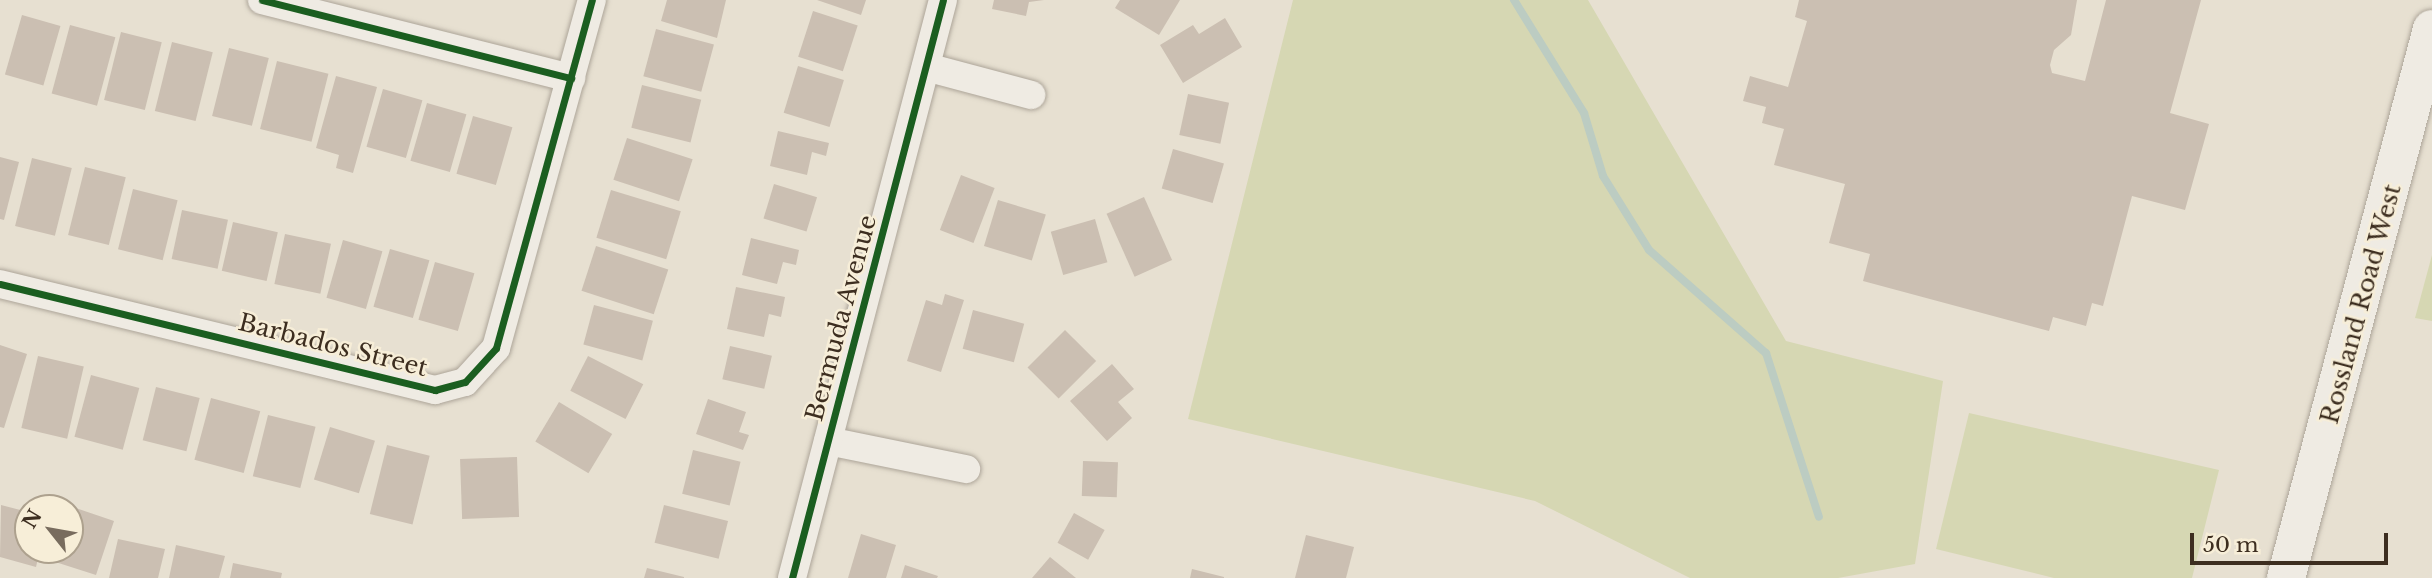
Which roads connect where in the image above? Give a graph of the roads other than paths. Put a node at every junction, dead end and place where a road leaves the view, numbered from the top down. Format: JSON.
{"nodes":[{"id":1,"x":262,"y":0,"type":"edge"},
{"id":2,"x":592,"y":0,"type":"edge"},
{"id":3,"x":943,"y":0,"type":"edge"},
{"id":4,"x":2432,"y":29,"type":"edge"},
{"id":5,"x":926,"y":67,"type":"junction"},
{"id":6,"x":571,"y":78,"type":"junction"},
{"id":7,"x":1031,"y":95,"type":"dead end"},
{"id":8,"x":0,"y":284,"type":"edge"},
{"id":9,"x":828,"y":441,"type":"junction"},
{"id":10,"x":966,"y":470,"type":"dead end"},
{"id":11,"x":792,"y":578,"type":"edge"},
{"id":12,"x":2286,"y":578,"type":"edge"}],
"edges":[{"from":1,"to":6,"type":"street"},
{"from":2,"to":6,"type":"street","name":"Barbados Street"},
{"from":3,"to":5,"type":"street","name":"Bermuda Avenue"},
{"from":4,"to":12,"type":"main road","name":"Rossland Road West"},
{"from":5,"to":7,"type":"street"},
{"from":5,"to":9,"type":"street","name":"Bermuda Avenue"},
{"from":6,"to":8,"type":"street","name":"Barbados Street"},
{"from":9,"to":10,"type":"street"},
{"from":9,"to":11,"type":"street","name":"Bermuda Avenue"}]}
